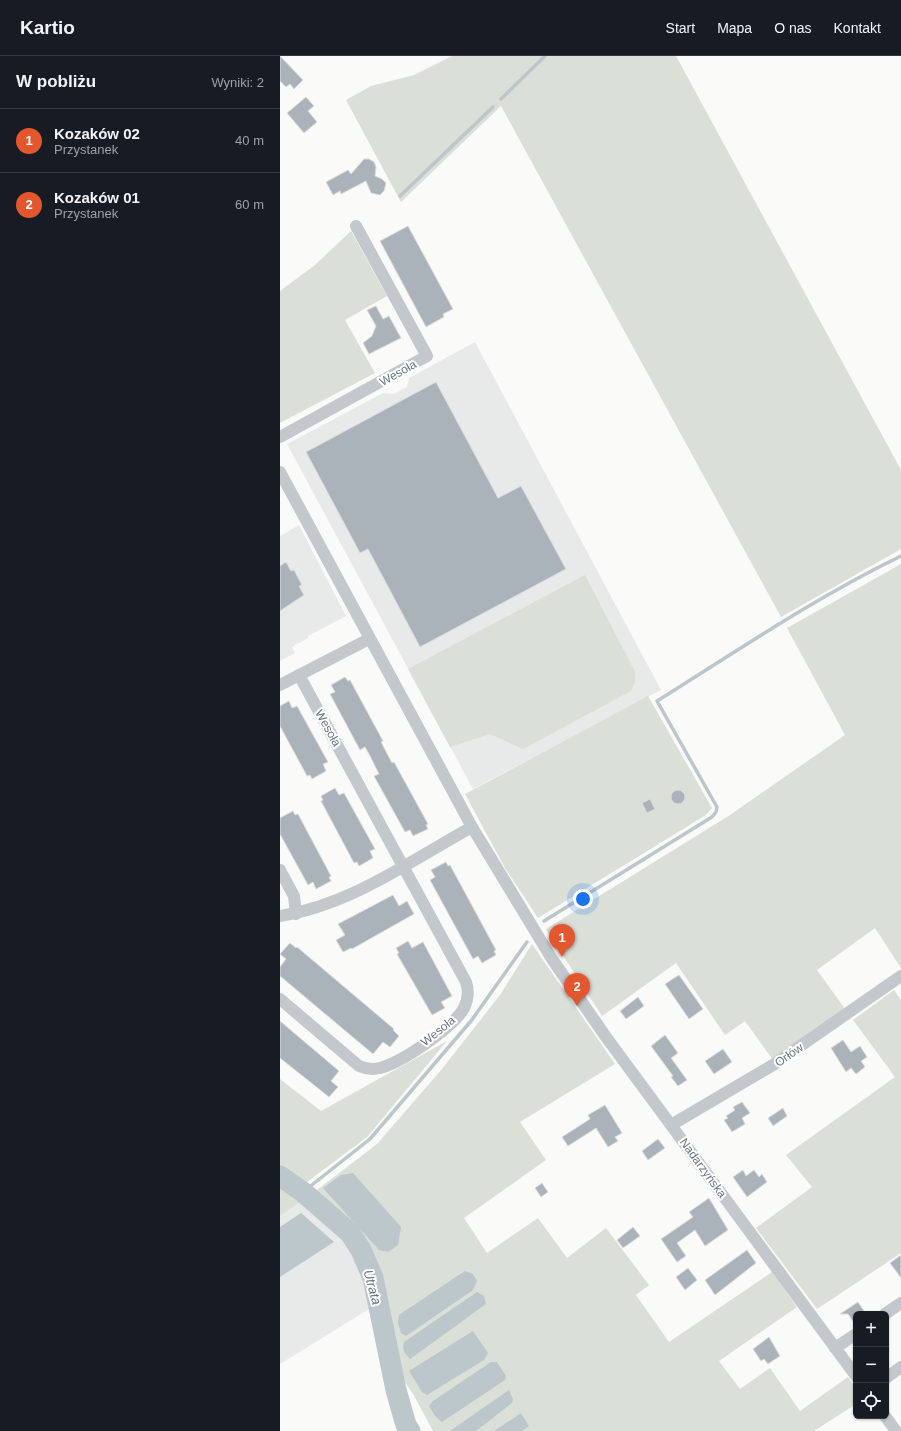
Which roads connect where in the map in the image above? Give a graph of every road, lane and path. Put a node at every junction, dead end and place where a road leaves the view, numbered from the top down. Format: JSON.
{"nodes":[{"id":1,"x":356,"y":226,"type":"dead end"},
{"id":2,"x":280,"y":437,"type":"edge"},
{"id":3,"x":280,"y":472,"type":"edge"},
{"id":4,"x":369,"y":639,"type":"junction"},
{"id":5,"x":299,"y":675,"type":"junction"},
{"id":6,"x":280,"y":685,"type":"edge"},
{"id":7,"x":472,"y":827,"type":"junction"},
{"id":8,"x":403,"y":866,"type":"junction"},
{"id":9,"x":280,"y":870,"type":"edge"},
{"id":10,"x":296,"y":914,"type":"junction"},
{"id":11,"x":280,"y":916,"type":"edge"},
{"id":12,"x":901,"y":976,"type":"edge"},
{"id":13,"x":280,"y":999,"type":"edge"},
{"id":14,"x":671,"y":1124,"type":"junction"},
{"id":15,"x":901,"y":1303,"type":"edge"},
{"id":16,"x":889,"y":1311,"type":"edge"},
{"id":17,"x":853,"y":1336,"type":"edge"},
{"id":18,"x":835,"y":1348,"type":"junction"},
{"id":19,"x":901,"y":1367,"type":"edge"},
{"id":20,"x":853,"y":1372,"type":"edge"},
{"id":21,"x":889,"y":1376,"type":"edge"},
{"id":22,"x":887,"y":1419,"type":"edge"},
{"id":23,"x":896,"y":1431,"type":"edge"}],
"edges":[{"from":1,"to":2,"type":"street","name":"Wesoła"},
{"from":3,"to":4,"type":"street"},
{"from":4,"to":5,"type":"street"},
{"from":4,"to":7,"type":"street"},
{"from":5,"to":6,"type":"street"},
{"from":5,"to":8,"type":"street","name":"Wesoła"},
{"from":7,"to":8,"type":"street"},
{"from":7,"to":14,"type":"street","name":"Nadarzyńska"},
{"from":8,"to":10,"type":"street"},
{"from":8,"to":13,"type":"street","name":"Wesoła"},
{"from":9,"to":10,"type":"street"},
{"from":10,"to":11,"type":"street"},
{"from":12,"to":14,"type":"street","name":"Orłów"},
{"from":14,"to":18,"type":"street","name":"Nadarzyńska"},
{"from":15,"to":16,"type":"street"},
{"from":17,"to":18,"type":"street"},
{"from":18,"to":20,"type":"street","name":"Nadarzyńska"},
{"from":19,"to":21,"type":"street"},
{"from":22,"to":23,"type":"street"}]}
